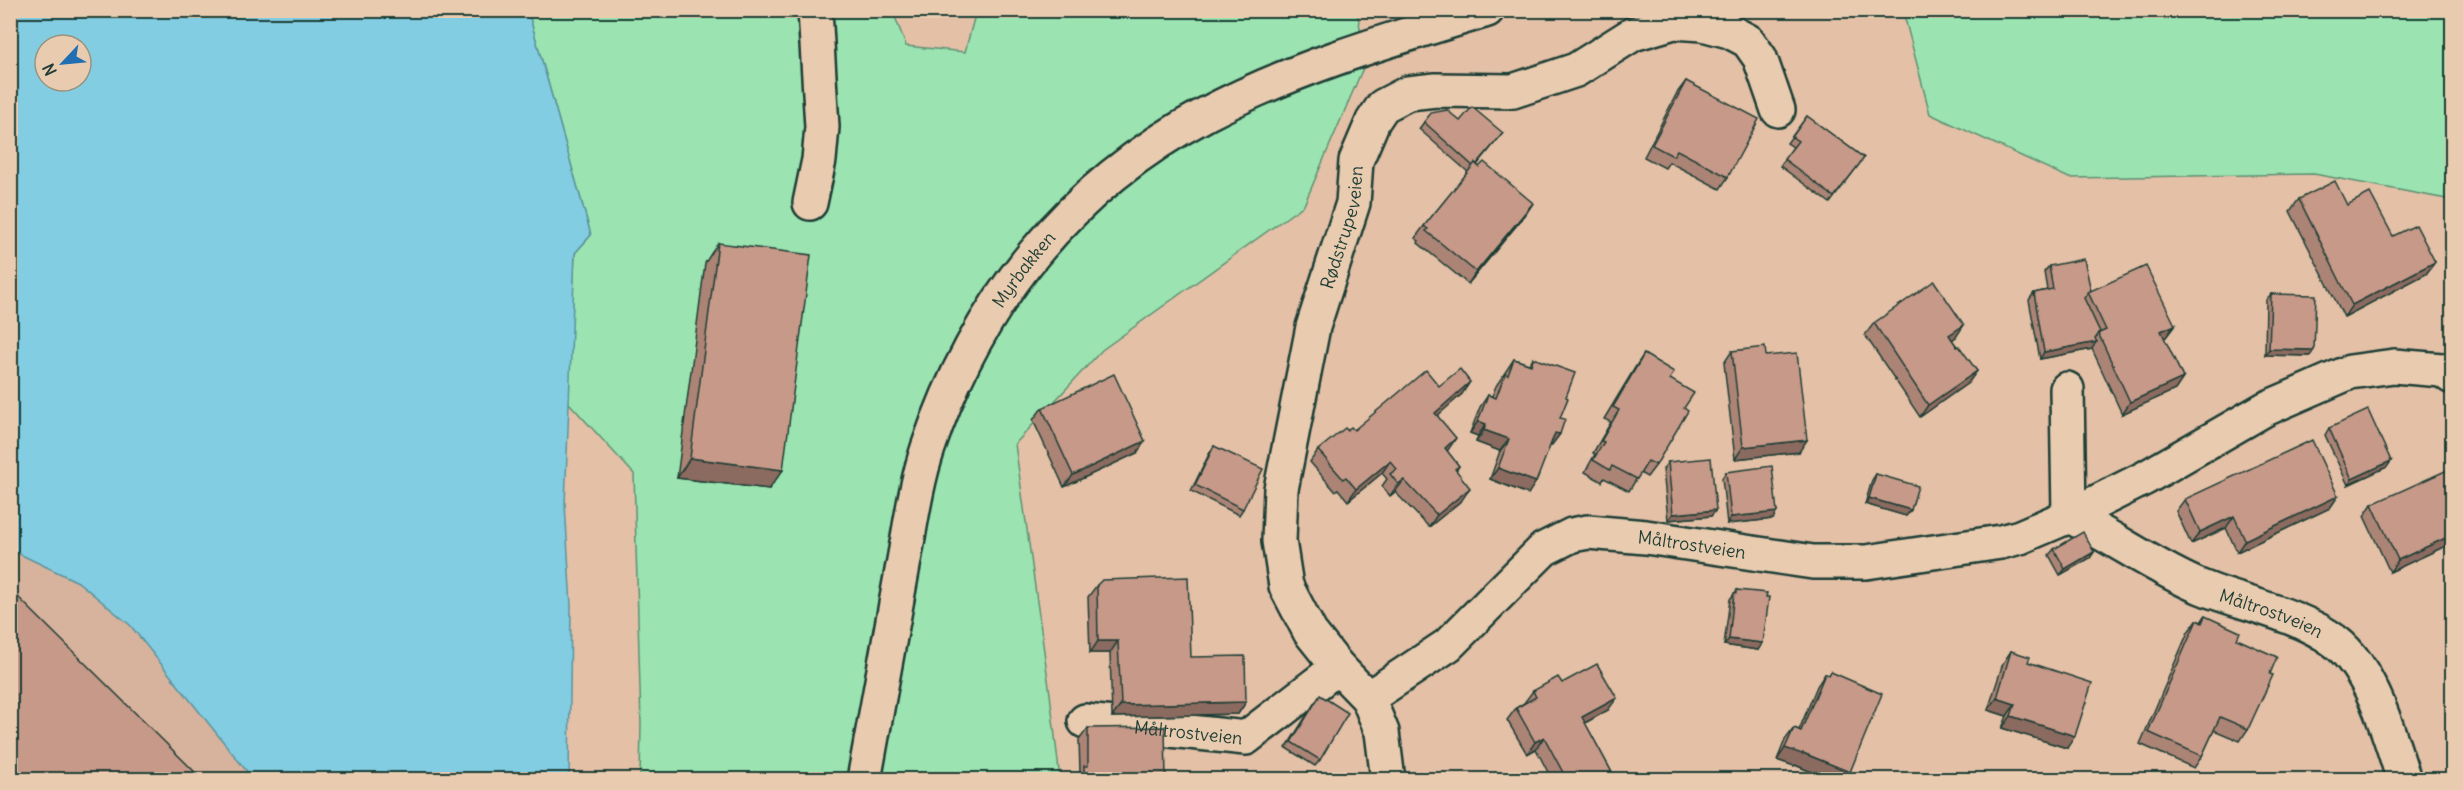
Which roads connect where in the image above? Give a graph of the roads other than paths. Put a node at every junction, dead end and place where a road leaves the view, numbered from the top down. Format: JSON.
{"nodes":[{"id":1,"x":815,"y":10,"type":"edge"},
{"id":2,"x":1487,"y":10,"type":"edge"},
{"id":3,"x":1778,"y":110,"type":"dead end"},
{"id":4,"x":810,"y":203,"type":"dead end"},
{"id":5,"x":2452,"y":377,"type":"edge"},
{"id":6,"x":2067,"y":389,"type":"dead end"},
{"id":7,"x":2069,"y":516,"type":"junction"},
{"id":8,"x":1338,"y":667,"type":"junction"},
{"id":9,"x":1368,"y":698,"type":"junction"},
{"id":10,"x":1085,"y":721,"type":"dead end"},
{"id":11,"x":864,"y":780,"type":"edge"},
{"id":12,"x":1388,"y":780,"type":"edge"},
{"id":13,"x":2404,"y":780,"type":"edge"}],
"edges":[{"from":1,"to":4,"type":"street"},
{"from":2,"to":11,"type":"street","name":"Myrbakken"},
{"from":3,"to":8,"type":"street","name":"Rødstrupeveien"},
{"from":5,"to":7,"type":"street","name":"Måltrostveien"},
{"from":6,"to":7,"type":"street"},
{"from":7,"to":9,"type":"street","name":"Måltrostveien"},
{"from":7,"to":13,"type":"street","name":"Måltrostveien"},
{"from":8,"to":9,"type":"street","name":"Rødstrupeveien"},
{"from":8,"to":10,"type":"street","name":"Måltrostveien"},
{"from":9,"to":12,"type":"street","name":"Rødstrupeveien"}]}
